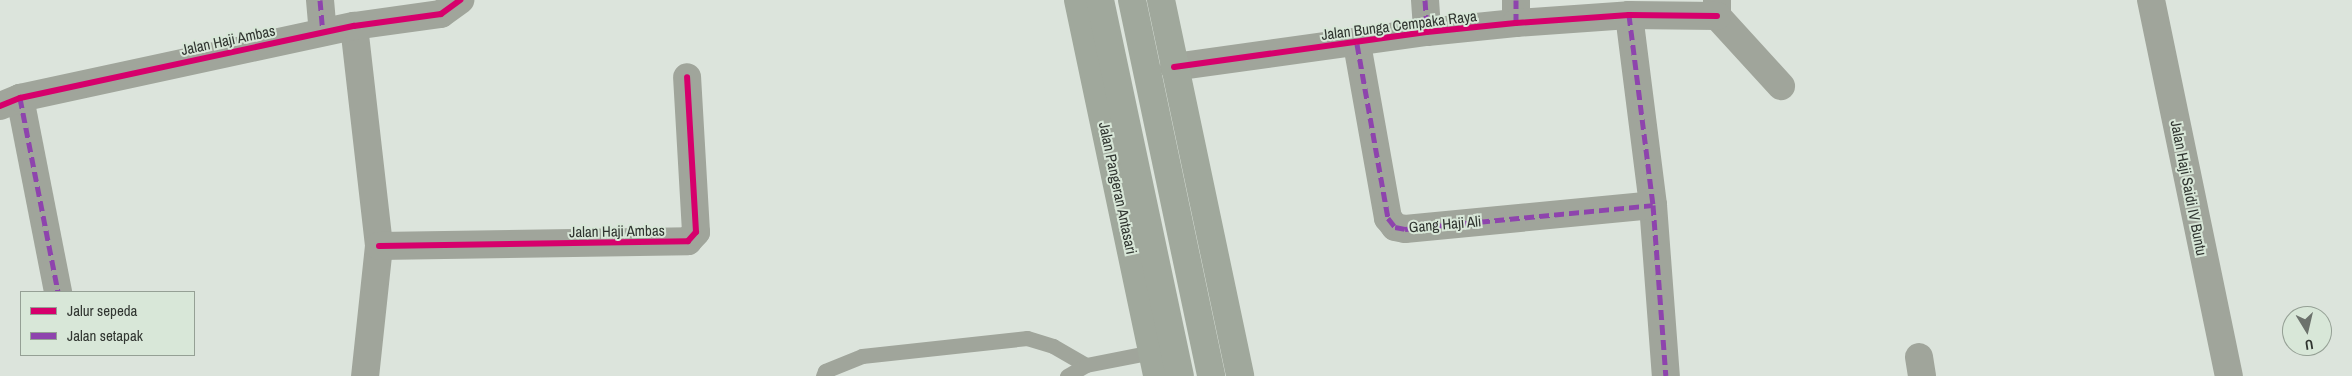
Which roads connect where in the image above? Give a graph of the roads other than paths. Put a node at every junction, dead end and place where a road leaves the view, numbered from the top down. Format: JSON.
{"nodes":[{"id":1,"x":320,"y":0,"type":"edge"},
{"id":2,"x":460,"y":0,"type":"edge"},
{"id":3,"x":1078,"y":0,"type":"edge"},
{"id":4,"x":1100,"y":0,"type":"edge"},
{"id":5,"x":1132,"y":0,"type":"edge"},
{"id":6,"x":1161,"y":0,"type":"edge"},
{"id":7,"x":1425,"y":0,"type":"edge"},
{"id":8,"x":2151,"y":0,"type":"edge"},
{"id":9,"x":1717,"y":8,"type":"edge"},
{"id":10,"x":1516,"y":12,"type":"edge"},
{"id":11,"x":1629,"y":15,"type":"junction"},
{"id":12,"x":354,"y":26,"type":"junction"},
{"id":13,"x":323,"y":32,"type":"junction"},
{"id":14,"x":1427,"y":32,"type":"junction"},
{"id":15,"x":1358,"y":44,"type":"junction"},
{"id":16,"x":1174,"y":67,"type":"junction"},
{"id":17,"x":687,"y":77,"type":"dead end"},
{"id":18,"x":1781,"y":86,"type":"dead end"},
{"id":19,"x":10,"y":102,"type":"edge"},
{"id":20,"x":1653,"y":205,"type":"junction"},
{"id":21,"x":378,"y":246,"type":"junction"},
{"id":22,"x":58,"y":291,"type":"edge"},
{"id":23,"x":1155,"y":364,"type":"edge"},
{"id":24,"x":1086,"y":365,"type":"junction"},
{"id":25,"x":364,"y":376,"type":"edge"},
{"id":26,"x":823,"y":376,"type":"edge"},
{"id":27,"x":1067,"y":376,"type":"edge"},
{"id":28,"x":1180,"y":376,"type":"edge"},
{"id":29,"x":1212,"y":376,"type":"edge"},
{"id":30,"x":1240,"y":376,"type":"edge"},
{"id":31,"x":1666,"y":376,"type":"edge"},
{"id":32,"x":2229,"y":376,"type":"edge"}],
"edges":[{"from":1,"to":13,"type":"street"},
{"from":2,"to":12,"type":"street","name":"Jalan Haji Ambas"},
{"from":3,"to":23,"type":"main road","name":"Jalan Pangeran Antasari"},
{"from":4,"to":28,"type":"main road"},
{"from":5,"to":29,"type":"main road"},
{"from":6,"to":16,"type":"main road"},
{"from":7,"to":14,"type":"street"},
{"from":8,"to":32,"type":"street","name":"Jalan Haji Saidi IV Buntu"},
{"from":9,"to":11,"type":"street","name":"Jalan Bunga Cempaka Raya"},
{"from":9,"to":18,"type":"street","name":"Jalan Bunga Cempaka Raya"},
{"from":10,"to":11,"type":"street","name":"Jalan Bunga Cempaka Raya"},
{"from":10,"to":14,"type":"street","name":"Jalan Bunga Cempaka Raya"},
{"from":11,"to":20,"type":"street"},
{"from":12,"to":13,"type":"street","name":"Jalan Haji Ambas"},
{"from":12,"to":21,"type":"street"},
{"from":13,"to":19,"type":"street","name":"Jalan Haji Ambas"},
{"from":14,"to":15,"type":"street","name":"Jalan Bunga Cempaka Raya"},
{"from":15,"to":16,"type":"street","name":"Jalan Bunga Cempaka Raya"},
{"from":15,"to":20,"type":"street","name":"Gang Haji Ali"},
{"from":16,"to":30,"type":"main road"},
{"from":17,"to":21,"type":"street","name":"Jalan Haji Ambas"},
{"from":19,"to":22,"type":"street"},
{"from":20,"to":31,"type":"street"},
{"from":21,"to":25,"type":"street"},
{"from":23,"to":24,"type":"lane"},
{"from":24,"to":26,"type":"lane"},
{"from":24,"to":27,"type":"lane"}]}
